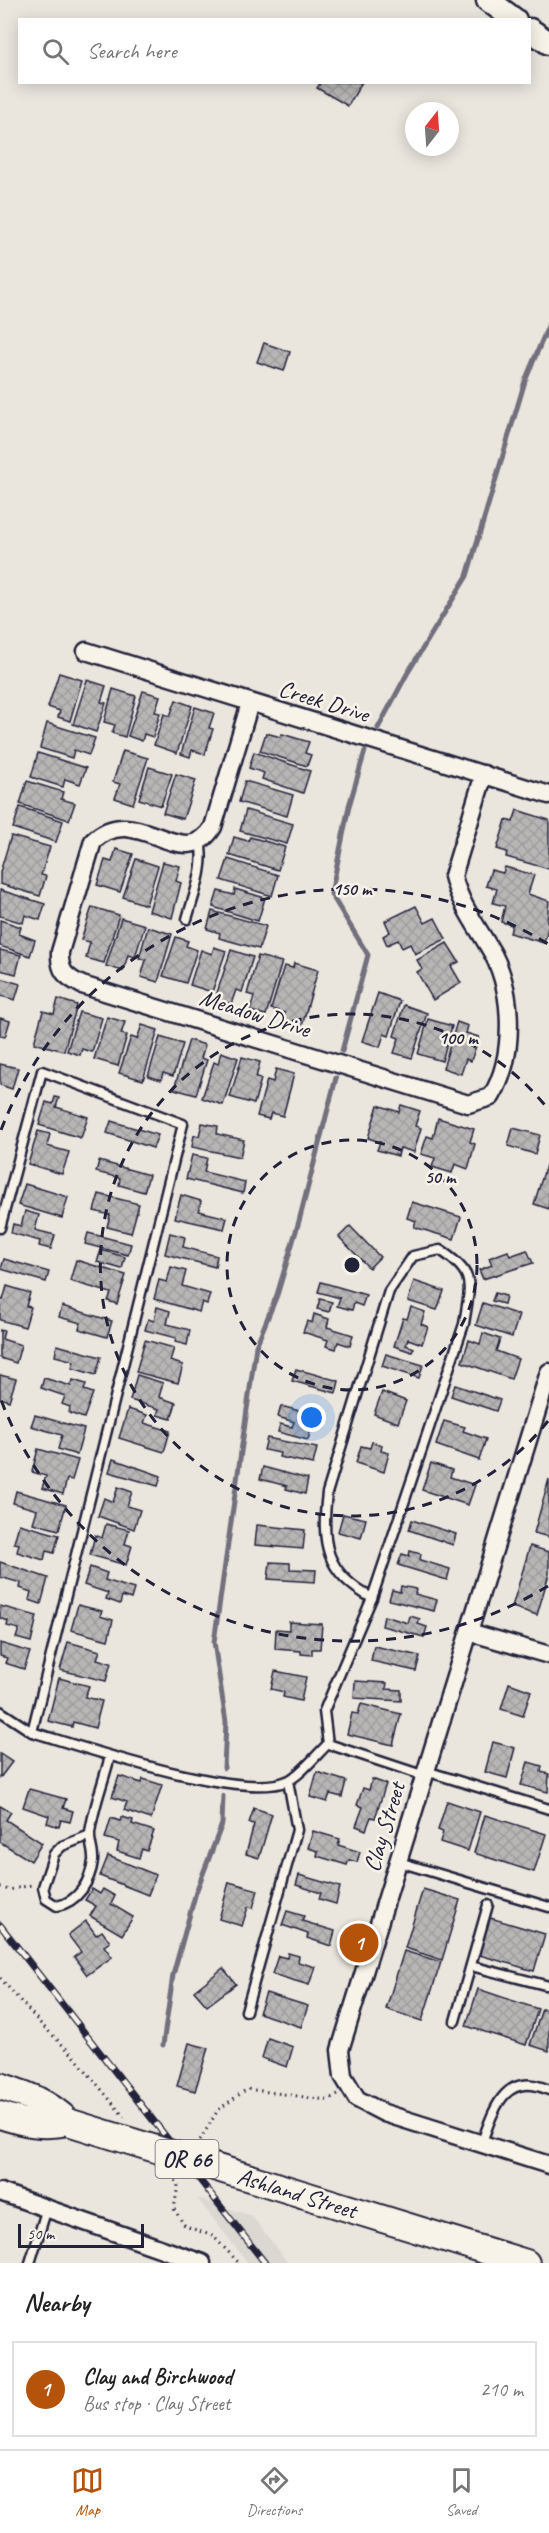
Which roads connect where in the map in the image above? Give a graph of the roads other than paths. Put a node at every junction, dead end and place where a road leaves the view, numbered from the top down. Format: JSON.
{"nodes":[{"id":1,"x":488,"y":0,"type":"edge"},
{"id":2,"x":512,"y":18,"type":"edge"},
{"id":3,"x":531,"y":31,"type":"edge"},
{"id":4,"x":549,"y":43,"type":"edge"},
{"id":5,"x":86,"y":651,"type":"dead end"},
{"id":6,"x":250,"y":703,"type":"junction"},
{"id":7,"x":484,"y":774,"type":"junction"},
{"id":8,"x":549,"y":795,"type":"edge"},
{"id":9,"x":200,"y":841,"type":"junction"},
{"id":10,"x":187,"y":919,"type":"dead end"},
{"id":11,"x":0,"y":1228,"type":"edge"},
{"id":12,"x":549,"y":1372,"type":"edge"},
{"id":13,"x":372,"y":1598,"type":"junction"},
{"id":14,"x":469,"y":1632,"type":"junction"},
{"id":15,"x":549,"y":1655,"type":"edge"},
{"id":16,"x":0,"y":1711,"type":"edge"},
{"id":17,"x":32,"y":1732,"type":"junction"},
{"id":18,"x":328,"y":1744,"type":"junction"},
{"id":19,"x":110,"y":1756,"type":"junction"},
{"id":20,"x":425,"y":1773,"type":"junction"},
{"id":21,"x":288,"y":1781,"type":"junction"},
{"id":22,"x":549,"y":1809,"type":"edge"},
{"id":23,"x":90,"y":1835,"type":"junction"},
{"id":24,"x":399,"y":1862,"type":"junction"},
{"id":25,"x":488,"y":1905,"type":"dead end"},
{"id":26,"x":549,"y":1907,"type":"edge"},
{"id":27,"x":471,"y":1966,"type":"junction"},
{"id":28,"x":549,"y":1986,"type":"edge"},
{"id":29,"x":246,"y":2011,"type":"dead end"},
{"id":30,"x":455,"y":2021,"type":"dead end"},
{"id":31,"x":0,"y":2086,"type":"edge"},
{"id":32,"x":549,"y":2090,"type":"edge"},
{"id":33,"x":0,"y":2115,"type":"edge"},
{"id":34,"x":68,"y":2122,"type":"junction"},
{"id":35,"x":482,"y":2142,"type":"junction"},
{"id":36,"x":549,"y":2165,"type":"edge"},
{"id":37,"x":0,"y":2192,"type":"edge"},
{"id":38,"x":47,"y":2208,"type":"junction"},
{"id":39,"x":30,"y":2263,"type":"edge"},
{"id":40,"x":202,"y":2263,"type":"edge"},
{"id":41,"x":526,"y":2263,"type":"edge"}],
"edges":[{"from":1,"to":2,"type":"street"},
{"from":3,"to":4,"type":"street"},
{"from":5,"to":6,"type":"street","name":"Creek Drive"},
{"from":6,"to":7,"type":"street","name":"Creek Drive"},
{"from":6,"to":9,"type":"street"},
{"from":7,"to":8,"type":"street","name":"Creek Drive"},
{"from":7,"to":9,"type":"street","name":"Meadow Drive"},
{"from":9,"to":10,"type":"lane"},
{"from":11,"to":17,"type":"lane"},
{"from":12,"to":14,"type":"street","name":"Clay Street"},
{"from":13,"to":13,"type":"lane"},
{"from":13,"to":18,"type":"lane"},
{"from":14,"to":15,"type":"street"},
{"from":14,"to":20,"type":"street","name":"Clay Street"},
{"from":16,"to":17,"type":"lane"},
{"from":17,"to":19,"type":"lane"},
{"from":18,"to":20,"type":"lane"},
{"from":18,"to":21,"type":"lane"},
{"from":19,"to":21,"type":"lane"},
{"from":19,"to":23,"type":"lane"},
{"from":20,"to":22,"type":"lane"},
{"from":20,"to":24,"type":"street","name":"Clay Street"},
{"from":21,"to":29,"type":"lane"},
{"from":23,"to":23,"type":"lane"},
{"from":24,"to":26,"type":"lane"},
{"from":24,"to":35,"type":"street","name":"Clay Street"},
{"from":25,"to":27,"type":"lane"},
{"from":27,"to":28,"type":"lane"},
{"from":27,"to":30,"type":"lane"},
{"from":31,"to":34,"type":"main road","name":"Ashland Street","number":"OR 66"},
{"from":32,"to":35,"type":"lane"},
{"from":33,"to":34,"type":"main road","name":"Ashland Street","number":"OR 66"},
{"from":34,"to":41,"type":"main road","name":"Ashland Street","number":"OR 66","bridge":true},
{"from":35,"to":36,"type":"street"},
{"from":37,"to":38,"type":"street"},
{"from":38,"to":39,"type":"lane"},
{"from":38,"to":40,"type":"street"}]}
